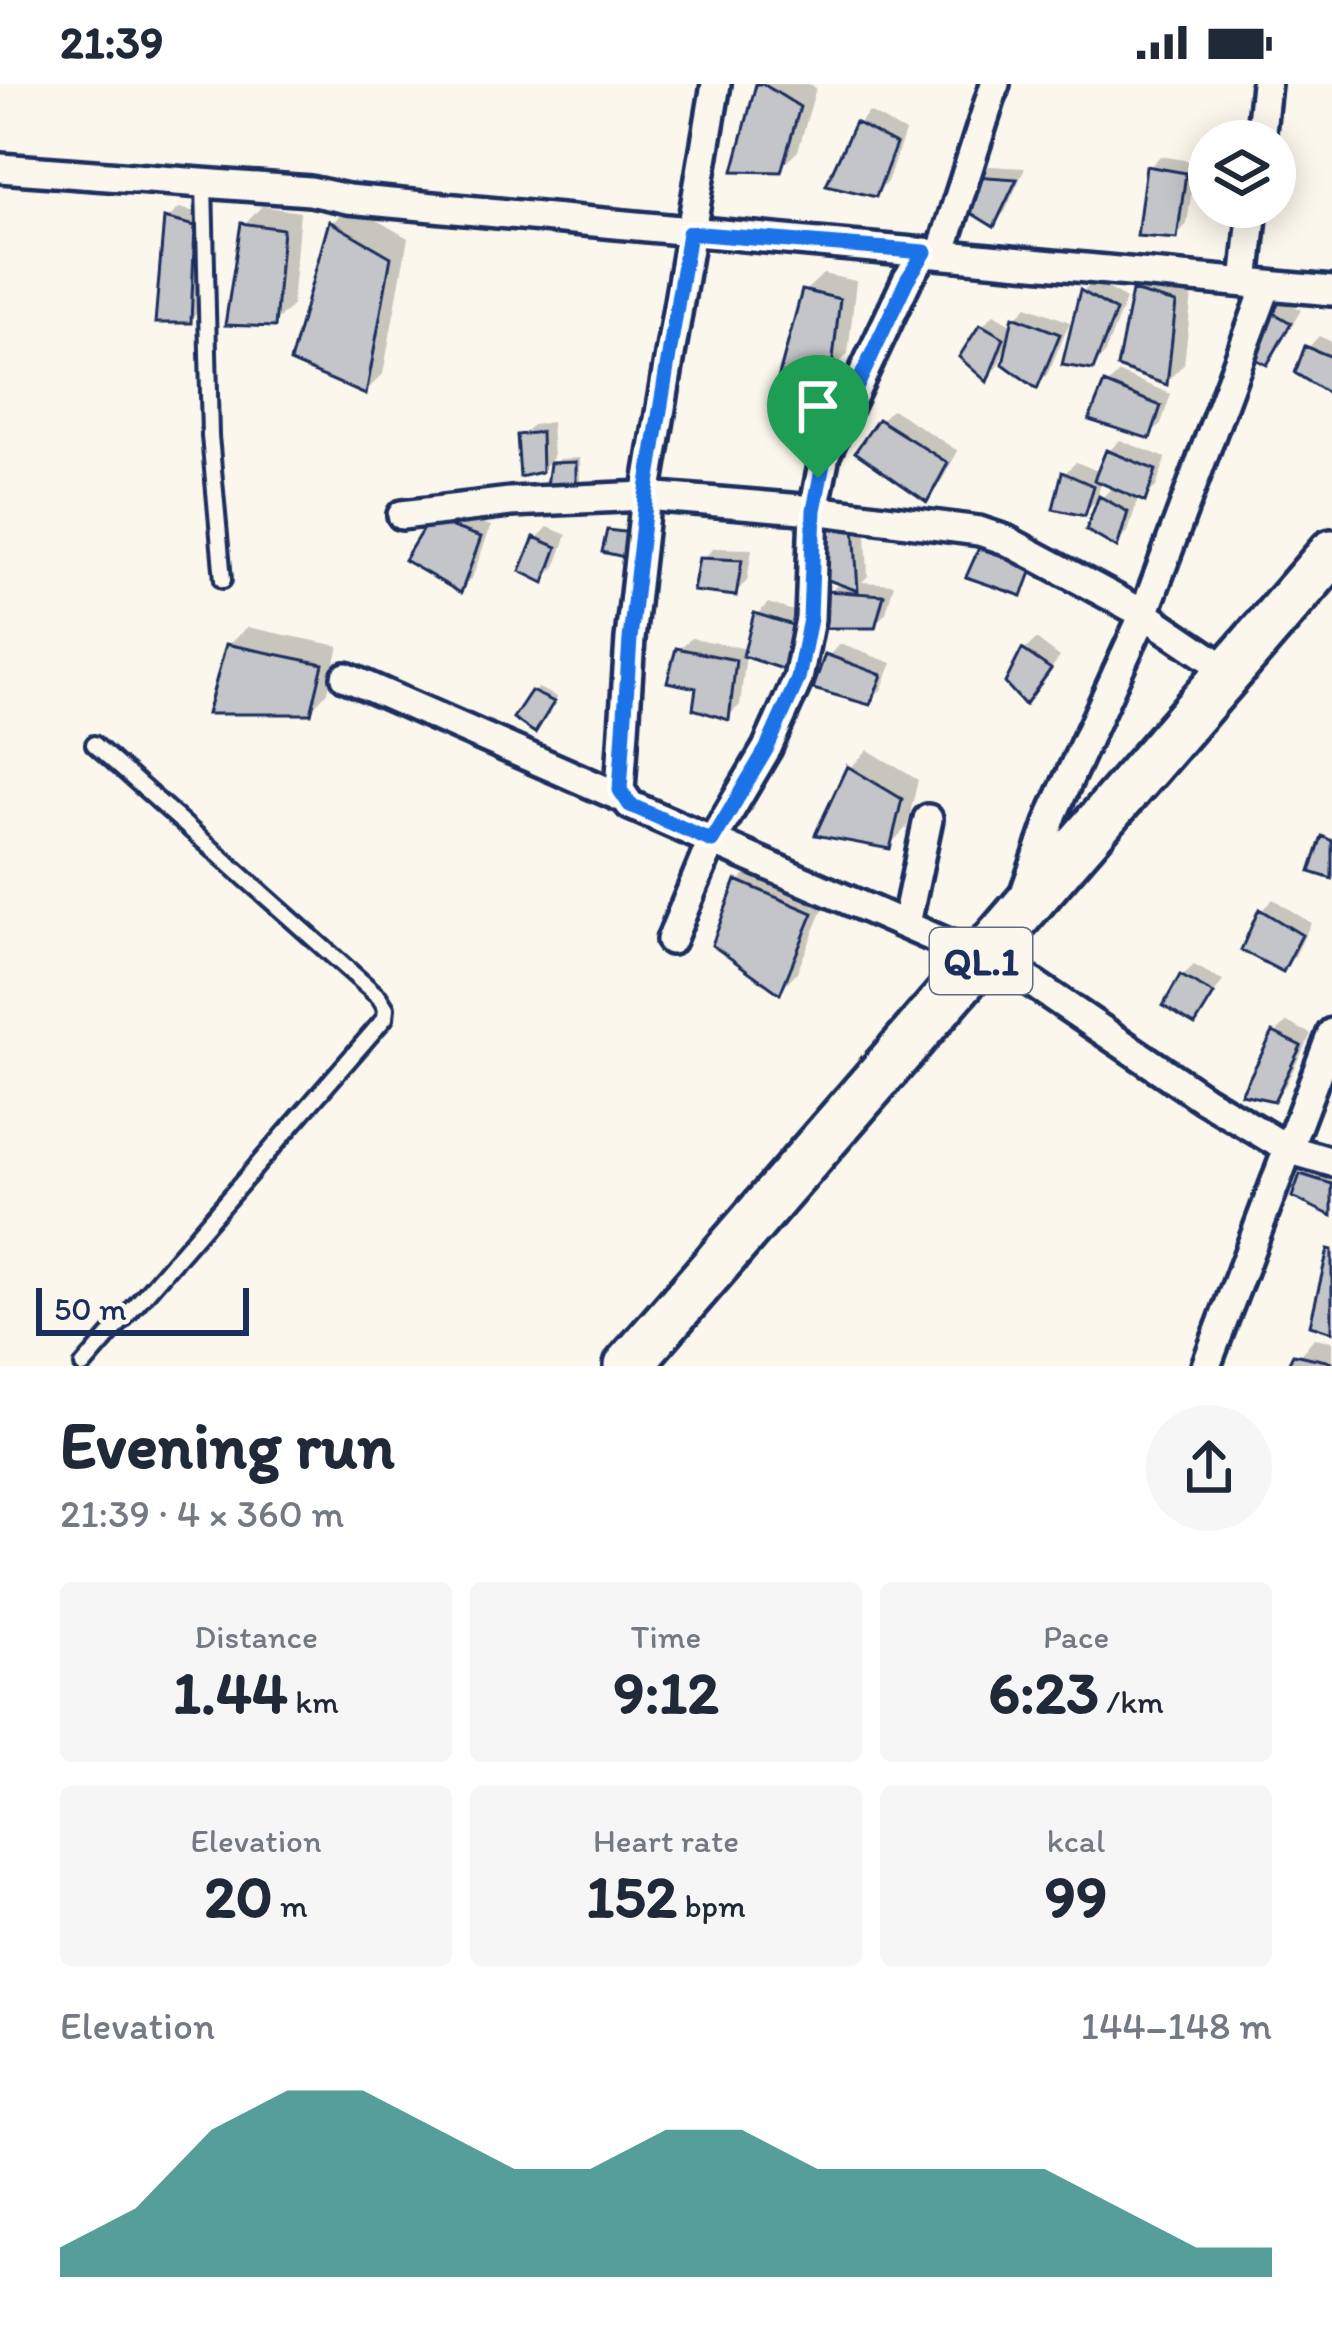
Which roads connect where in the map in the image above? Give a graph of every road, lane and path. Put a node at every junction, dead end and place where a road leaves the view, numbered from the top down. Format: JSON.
{"nodes":[{"id":1,"x":716,"y":84,"type":"edge"},
{"id":2,"x":995,"y":84,"type":"edge"},
{"id":3,"x":1266,"y":84,"type":"edge"},
{"id":4,"x":1262,"y":120,"type":"edge"},
{"id":5,"x":0,"y":169,"type":"edge"},
{"id":6,"x":204,"y":183,"type":"junction"},
{"id":7,"x":1254,"y":228,"type":"edge"},
{"id":8,"x":689,"y":233,"type":"junction"},
{"id":9,"x":933,"y":253,"type":"junction"},
{"id":10,"x":1256,"y":284,"type":"junction"},
{"id":11,"x":1332,"y":291,"type":"edge"},
{"id":12,"x":646,"y":496,"type":"junction"},
{"id":13,"x":814,"y":510,"type":"junction"},
{"id":14,"x":402,"y":515,"type":"dead end"},
{"id":15,"x":1332,"y":554,"type":"edge"},
{"id":16,"x":223,"y":580,"type":"dead end"},
{"id":17,"x":1144,"y":614,"type":"junction"},
{"id":18,"x":1231,"y":672,"type":"junction"},
{"id":19,"x":346,"y":677,"type":"dead end"},
{"id":20,"x":94,"y":744,"type":"dead end"},
{"id":21,"x":623,"y":798,"type":"junction"},
{"id":22,"x":928,"y":819,"type":"dead end"},
{"id":23,"x":712,"y":841,"type":"junction"},
{"id":24,"x":1017,"y":917,"type":"junction"},
{"id":25,"x":906,"y":924,"type":"junction"},
{"id":26,"x":671,"y":940,"type":"dead end"},
{"id":27,"x":986,"y":956,"type":"junction"},
{"id":28,"x":1332,"y":1033,"type":"edge"},
{"id":29,"x":1288,"y":1149,"type":"junction"},
{"id":30,"x":1332,"y":1162,"type":"edge"},
{"id":31,"x":83,"y":1366,"type":"edge"},
{"id":32,"x":628,"y":1366,"type":"edge"},
{"id":33,"x":1206,"y":1366,"type":"edge"}],
"edges":[{"from":1,"to":8,"type":"street"},
{"from":2,"to":9,"type":"street"},
{"from":3,"to":4,"type":"street"},
{"from":5,"to":6,"type":"street"},
{"from":6,"to":8,"type":"street"},
{"from":6,"to":16,"type":"lane"},
{"from":7,"to":10,"type":"street"},
{"from":8,"to":9,"type":"street"},
{"from":8,"to":12,"type":"street"},
{"from":9,"to":10,"type":"street"},
{"from":9,"to":13,"type":"street"},
{"from":10,"to":11,"type":"street"},
{"from":10,"to":17,"type":"street"},
{"from":12,"to":13,"type":"street"},
{"from":12,"to":14,"type":"street"},
{"from":12,"to":21,"type":"street"},
{"from":13,"to":17,"type":"street"},
{"from":13,"to":23,"type":"street"},
{"from":15,"to":18,"type":"highway","number":"QL.1"},
{"from":17,"to":18,"type":"street"},
{"from":17,"to":24,"type":"street"},
{"from":18,"to":24,"type":"highway","number":"QL.1"},
{"from":19,"to":21,"type":"street"},
{"from":20,"to":31,"type":"lane"},
{"from":21,"to":23,"type":"street"},
{"from":22,"to":25,"type":"street"},
{"from":23,"to":25,"type":"street"},
{"from":23,"to":26,"type":"street"},
{"from":24,"to":27,"type":"highway","number":"QL.1"},
{"from":25,"to":27,"type":"street"},
{"from":27,"to":29,"type":"street"},
{"from":27,"to":32,"type":"highway","number":"QL.1"},
{"from":28,"to":29,"type":"street"},
{"from":29,"to":30,"type":"street"},
{"from":29,"to":33,"type":"street"}]}
